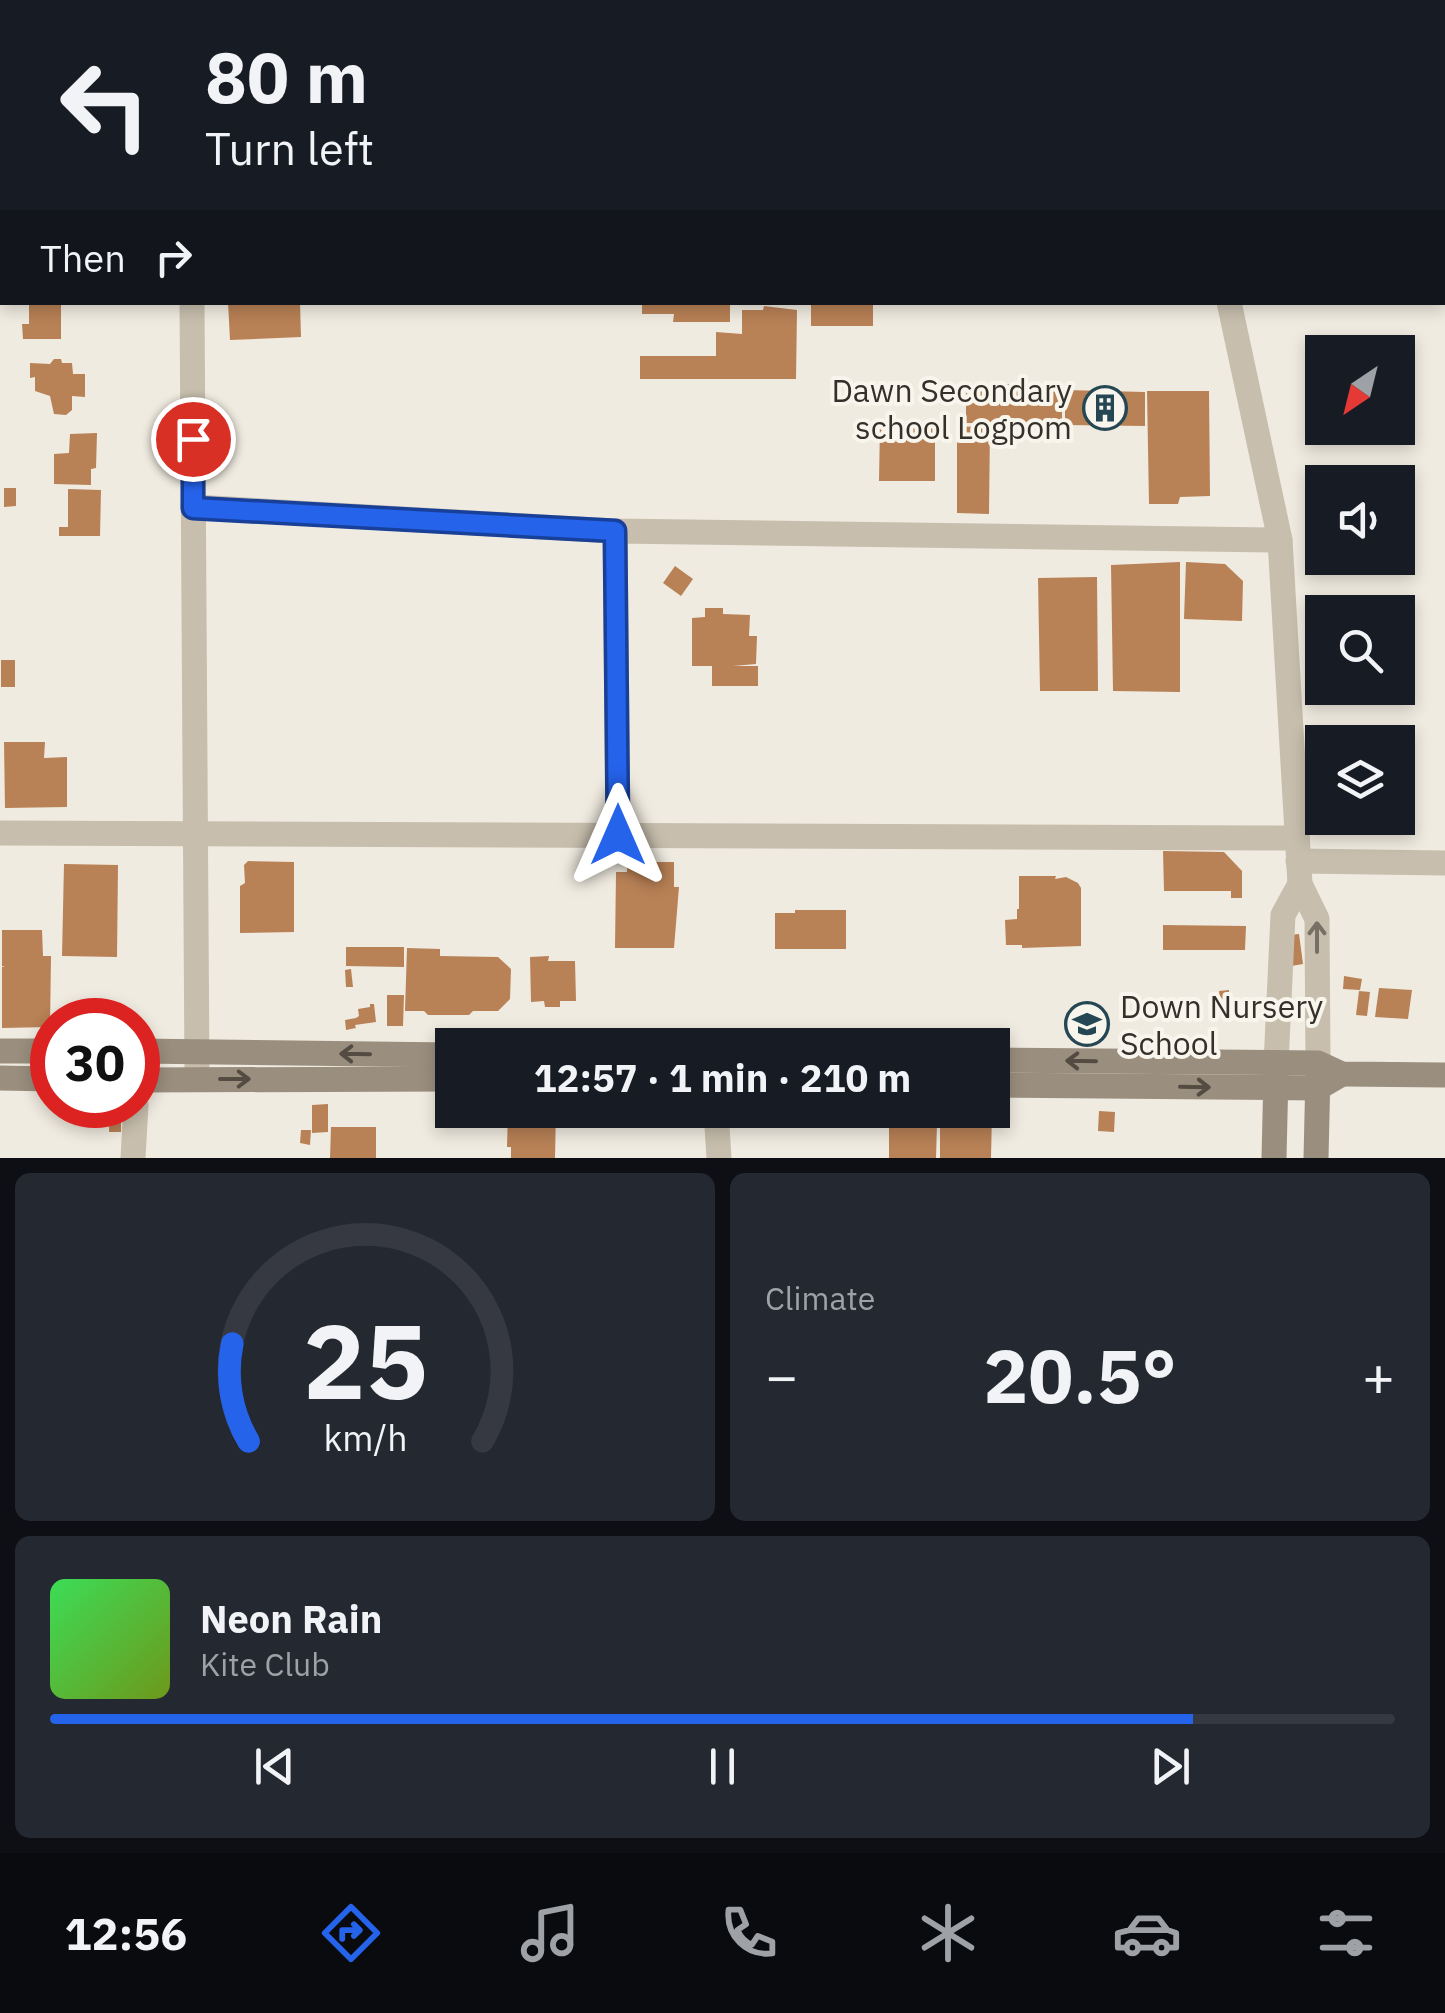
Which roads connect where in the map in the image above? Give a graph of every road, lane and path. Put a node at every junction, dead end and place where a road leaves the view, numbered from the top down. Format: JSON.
{"nodes":[{"id":1,"x":192,"y":305,"type":"edge"},
{"id":2,"x":1230,"y":305,"type":"edge"},
{"id":3,"x":193,"y":508,"type":"junction"},
{"id":4,"x":615,"y":531,"type":"junction"},
{"id":5,"x":1280,"y":540,"type":"junction"},
{"id":6,"x":0,"y":833,"type":"edge"},
{"id":7,"x":195,"y":833,"type":"junction"},
{"id":8,"x":618,"y":835,"type":"junction"},
{"id":9,"x":1298,"y":861,"type":"junction"},
{"id":10,"x":1445,"y":863,"type":"edge"},
{"id":11,"x":0,"y":1051,"type":"edge"},
{"id":12,"x":30,"y":1051,"type":"edge"},
{"id":13,"x":160,"y":1051,"type":"edge"},
{"id":14,"x":196,"y":1051,"type":"junction"},
{"id":15,"x":435,"y":1055,"type":"edge"},
{"id":16,"x":1010,"y":1061,"type":"edge"},
{"id":17,"x":1445,"y":1075,"type":"edge"},
{"id":18,"x":1276,"y":1076,"type":"junction"},
{"id":19,"x":1318,"y":1076,"type":"junction"},
{"id":20,"x":0,"y":1078,"type":"edge"},
{"id":21,"x":30,"y":1079,"type":"edge"},
{"id":22,"x":160,"y":1080,"type":"edge"},
{"id":23,"x":197,"y":1080,"type":"junction"},
{"id":24,"x":435,"y":1080,"type":"edge"},
{"id":25,"x":1010,"y":1084,"type":"edge"},
{"id":26,"x":134,"y":1128,"type":"edge"},
{"id":27,"x":718,"y":1128,"type":"edge"},
{"id":28,"x":132,"y":1158,"type":"edge"},
{"id":29,"x":720,"y":1158,"type":"edge"},
{"id":30,"x":1274,"y":1158,"type":"edge"},
{"id":31,"x":1316,"y":1158,"type":"edge"}],
"edges":[{"from":1,"to":3,"type":"street"},
{"from":2,"to":5,"type":"street"},
{"from":3,"to":4,"type":"street"},
{"from":3,"to":7,"type":"street"},
{"from":4,"to":5,"type":"street"},
{"from":4,"to":8,"type":"street"},
{"from":5,"to":9,"type":"street"},
{"from":6,"to":7,"type":"street"},
{"from":7,"to":8,"type":"street"},
{"from":7,"to":14,"type":"street"},
{"from":8,"to":9,"type":"street"},
{"from":9,"to":10,"type":"street"},
{"from":9,"to":18,"type":"street"},
{"from":19,"to":9,"type":"street","one_way":true},
{"from":11,"to":12,"type":"main road"},
{"from":13,"to":14,"type":"main road"},
{"from":15,"to":14,"type":"main road","one_way":true},
{"from":14,"to":23,"type":"street"},
{"from":18,"to":16,"type":"main road","one_way":true},
{"from":17,"to":19,"type":"main road"},
{"from":18,"to":19,"type":"main road"},
{"from":25,"to":18,"type":"main road","one_way":true},
{"from":18,"to":30,"type":"main road"},
{"from":19,"to":31,"type":"main road"},
{"from":20,"to":21,"type":"main road"},
{"from":22,"to":23,"type":"main road"},
{"from":23,"to":24,"type":"main road","one_way":true},
{"from":26,"to":28,"type":"street"},
{"from":27,"to":29,"type":"street"}]}
